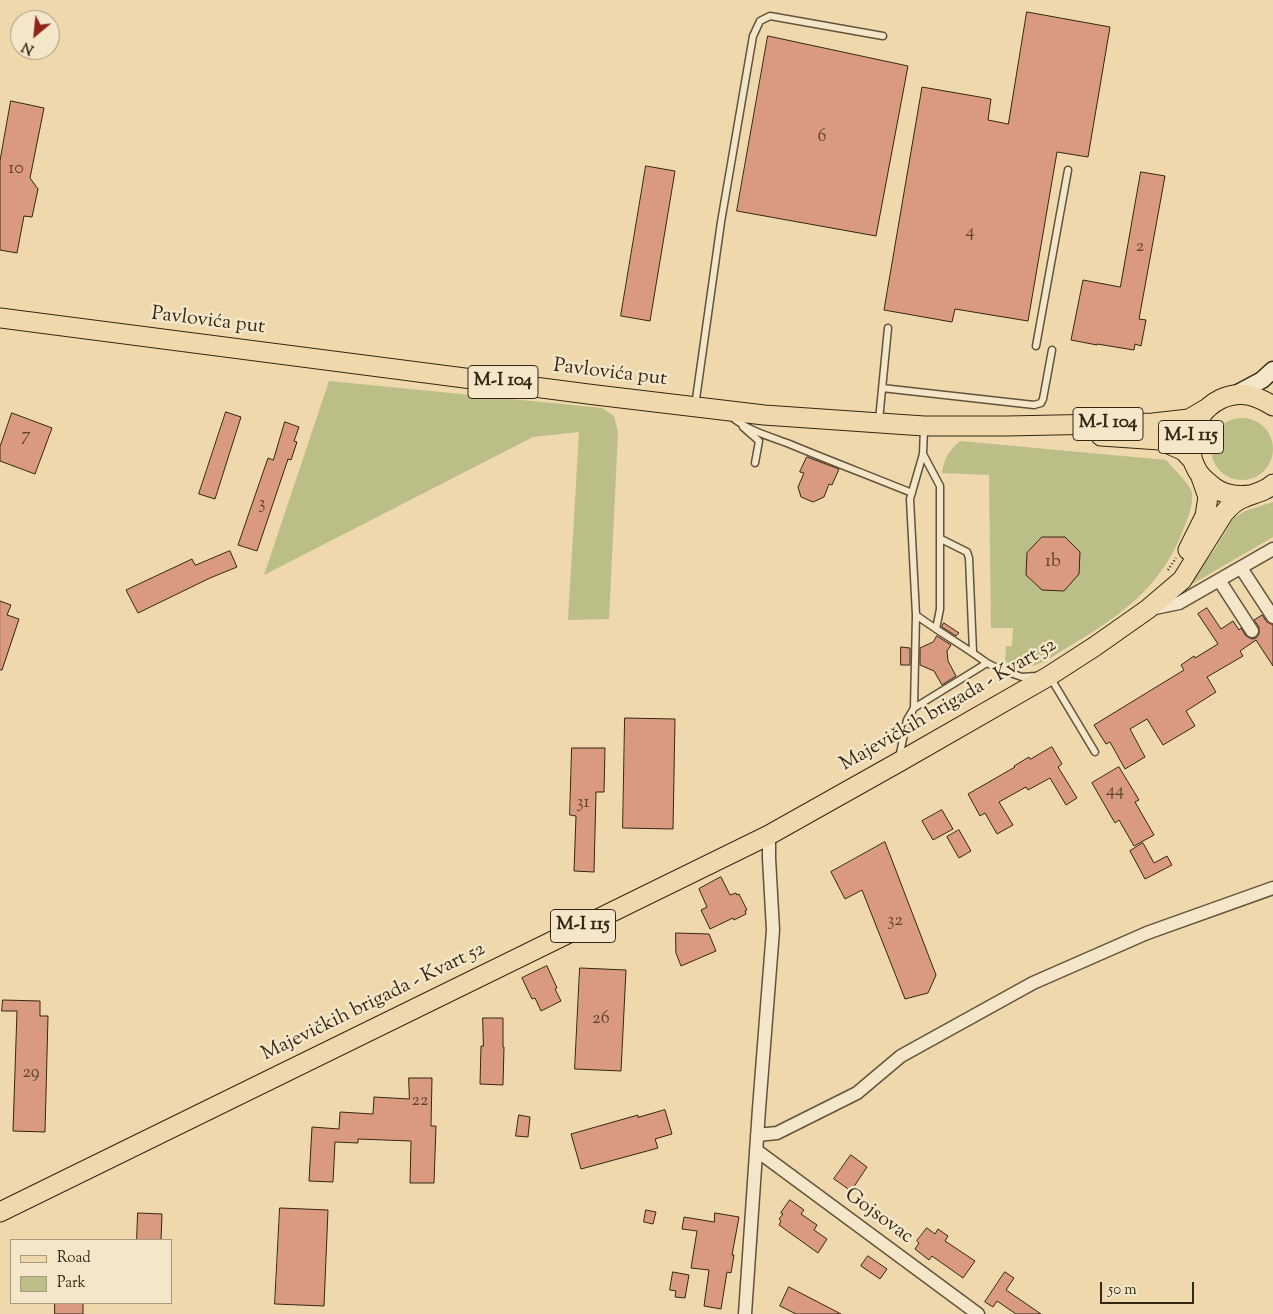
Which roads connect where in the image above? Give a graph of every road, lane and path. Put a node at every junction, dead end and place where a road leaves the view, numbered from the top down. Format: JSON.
{"nodes":[{"id":1,"x":883,"y":36,"type":"dead end"},
{"id":2,"x":1068,"y":170,"type":"dead end"},
{"id":3,"x":0,"y":318,"type":"edge"},
{"id":4,"x":888,"y":328,"type":"dead end"},
{"id":5,"x":1036,"y":346,"type":"dead end"},
{"id":6,"x":1052,"y":350,"type":"dead end"},
{"id":7,"x":1273,"y":370,"type":"edge"},
{"id":8,"x":882,"y":388,"type":"junction"},
{"id":9,"x":1234,"y":395,"type":"junction"},
{"id":10,"x":1273,"y":406,"type":"edge"},
{"id":11,"x":695,"y":407,"type":"junction"},
{"id":12,"x":1206,"y":408,"type":"junction"},
{"id":13,"x":732,"y":417,"type":"junction"},
{"id":14,"x":879,"y":424,"type":"junction"},
{"id":15,"x":924,"y":426,"type":"junction"},
{"id":16,"x":1007,"y":426,"type":"junction"},
{"id":17,"x":923,"y":454,"type":"junction"},
{"id":18,"x":755,"y":463,"type":"dead end"},
{"id":19,"x":1197,"y":469,"type":"junction"},
{"id":20,"x":1268,"y":488,"type":"edge"},
{"id":21,"x":912,"y":493,"type":"junction"},
{"id":22,"x":941,"y":539,"type":"junction"},
{"id":23,"x":1273,"y":549,"type":"edge"},
{"id":24,"x":1180,"y":552,"type":"dead end"},
{"id":25,"x":1241,"y":568,"type":"junction"},
{"id":26,"x":1164,"y":577,"type":"dead end"},
{"id":27,"x":1219,"y":580,"type":"junction"},
{"id":28,"x":1148,"y":609,"type":"junction"},
{"id":29,"x":916,"y":615,"type":"junction"},
{"id":30,"x":1273,"y":617,"type":"edge"},
{"id":31,"x":936,"y":629,"type":"junction"},
{"id":32,"x":1252,"y":631,"type":"dead end"},
{"id":33,"x":973,"y":652,"type":"junction"},
{"id":34,"x":987,"y":663,"type":"junction"},
{"id":35,"x":1048,"y":676,"type":"junction"},
{"id":36,"x":914,"y":708,"type":"junction"},
{"id":37,"x":1095,"y":752,"type":"dead end"},
{"id":38,"x":899,"y":762,"type":"junction"},
{"id":39,"x":768,"y":835,"type":"junction"},
{"id":40,"x":1273,"y":888,"type":"edge"},
{"id":41,"x":758,"y":1135,"type":"junction"},
{"id":42,"x":756,"y":1150,"type":"junction"},
{"id":43,"x":0,"y":1212,"type":"edge"},
{"id":44,"x":745,"y":1314,"type":"edge"},
{"id":45,"x":978,"y":1314,"type":"edge"}],
"edges":[{"from":1,"to":11,"type":"lane"},
{"from":2,"to":5,"type":"lane"},
{"from":3,"to":11,"type":"main road","name":"Pavlovića put","number":"M-I 104"},
{"from":4,"to":8,"type":"lane"},
{"from":6,"to":8,"type":"lane"},
{"from":7,"to":9,"type":"main road"},
{"from":8,"to":14,"type":"lane"},
{"from":9,"to":10,"type":"main road","number":"M-I 115"},
{"from":9,"to":12,"type":"main road","number":"M-I 115"},
{"from":11,"to":13,"type":"main road","name":"Pavlovića put","number":"M-I 104"},
{"from":12,"to":16,"type":"main road","number":"M-I 104"},
{"from":12,"to":19,"type":"main road","number":"M-I 115"},
{"from":13,"to":14,"type":"main road","name":"Pavlovića put","number":"M-I 104"},
{"from":13,"to":18,"type":"lane"},
{"from":13,"to":21,"type":"lane"},
{"from":14,"to":15,"type":"main road","name":"Pavlovića put","number":"M-I 104"},
{"from":15,"to":16,"type":"main road","name":"Pavlovića put","number":"M-I 104"},
{"from":15,"to":17,"type":"lane"},
{"from":16,"to":19,"type":"main road","number":"M-I 104"},
{"from":17,"to":21,"type":"lane"},
{"from":17,"to":22,"type":"lane"},
{"from":19,"to":20,"type":"main road","number":"M-I 115"},
{"from":19,"to":28,"type":"main road","number":"M-I 115"},
{"from":20,"to":28,"type":"main road","number":"M-I 115"},
{"from":21,"to":29,"type":"lane"},
{"from":22,"to":31,"type":"lane"},
{"from":22,"to":33,"type":"lane"},
{"from":23,"to":25,"type":"street"},
{"from":24,"to":26,"type":"path"},
{"from":25,"to":27,"type":"street"},
{"from":25,"to":30,"type":"street"},
{"from":27,"to":28,"type":"street"},
{"from":27,"to":32,"type":"street"},
{"from":28,"to":35,"type":"main road","name":"Majevičkih brigada - Kvart 52","number":"M-I 115"},
{"from":29,"to":31,"type":"lane"},
{"from":29,"to":36,"type":"lane"},
{"from":31,"to":33,"type":"lane"},
{"from":33,"to":34,"type":"lane"},
{"from":34,"to":35,"type":"lane"},
{"from":34,"to":36,"type":"lane"},
{"from":35,"to":37,"type":"lane"},
{"from":35,"to":38,"type":"main road","name":"Majevičkih brigada - Kvart 52","number":"M-I 115"},
{"from":36,"to":38,"type":"lane"},
{"from":38,"to":39,"type":"main road","name":"Majevičkih brigada - Kvart 52","number":"M-I 115"},
{"from":39,"to":41,"type":"street"},
{"from":39,"to":43,"type":"main road","name":"Majevičkih brigada - Kvart 52","number":"M-I 115"},
{"from":40,"to":41,"type":"street"},
{"from":41,"to":42,"type":"street"},
{"from":42,"to":44,"type":"street"},
{"from":42,"to":45,"type":"street","name":"Gojsovac"}]}
